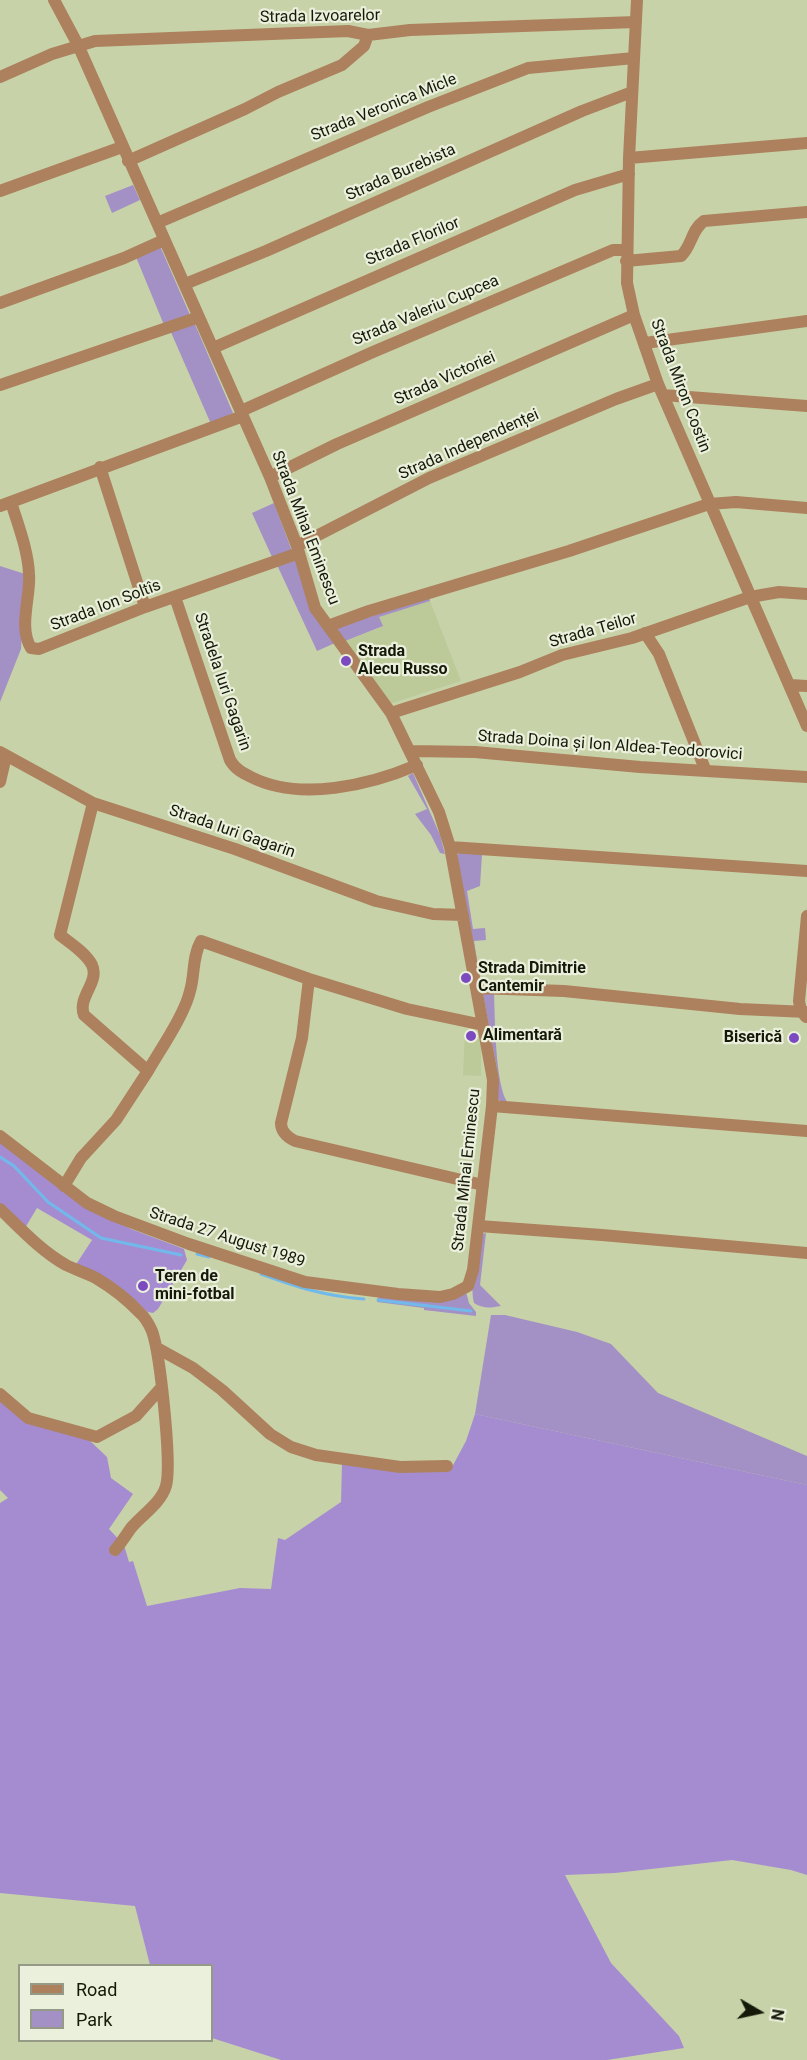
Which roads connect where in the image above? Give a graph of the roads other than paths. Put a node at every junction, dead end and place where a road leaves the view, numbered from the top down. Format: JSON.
{"nodes":[{"id":1,"x":54,"y":0,"type":"edge"},
{"id":2,"x":637,"y":0,"type":"edge"},
{"id":3,"x":636,"y":22,"type":"junction"},
{"id":4,"x":368,"y":35,"type":"junction"},
{"id":5,"x":78,"y":45,"type":"junction"},
{"id":6,"x":634,"y":58,"type":"junction"},
{"id":7,"x":0,"y":77,"type":"edge"},
{"id":8,"x":632,"y":92,"type":"junction"},
{"id":9,"x":807,"y":143,"type":"edge"},
{"id":10,"x":122,"y":147,"type":"junction"},
{"id":11,"x":629,"y":158,"type":"junction"},
{"id":12,"x":128,"y":161,"type":"junction"},
{"id":13,"x":629,"y":174,"type":"junction"},
{"id":14,"x":0,"y":191,"type":"edge"},
{"id":15,"x":807,"y":212,"type":"edge"},
{"id":16,"x":157,"y":223,"type":"junction"},
{"id":17,"x":164,"y":240,"type":"junction"},
{"id":18,"x":627,"y":255,"type":"junction"},
{"id":19,"x":184,"y":284,"type":"junction"},
{"id":20,"x":0,"y":303,"type":"edge"},
{"id":21,"x":634,"y":315,"type":"junction"},
{"id":22,"x":199,"y":316,"type":"junction"},
{"id":23,"x":807,"y":321,"type":"edge"},
{"id":24,"x":645,"y":343,"type":"junction"},
{"id":25,"x":213,"y":348,"type":"junction"},
{"id":26,"x":0,"y":386,"type":"edge"},
{"id":27,"x":660,"y":389,"type":"junction"},
{"id":28,"x":807,"y":406,"type":"edge"},
{"id":29,"x":242,"y":413,"type":"junction"},
{"id":30,"x":100,"y":467,"type":"junction"},
{"id":31,"x":270,"y":477,"type":"junction"},
{"id":32,"x":5,"y":504,"type":"edge"},
{"id":33,"x":710,"y":504,"type":"junction"},
{"id":34,"x":807,"y":508,"type":"edge"},
{"id":35,"x":298,"y":550,"type":"junction"},
{"id":36,"x":807,"y":594,"type":"edge"},
{"id":37,"x":175,"y":597,"type":"junction"},
{"id":38,"x":750,"y":597,"type":"junction"},
{"id":39,"x":145,"y":607,"type":"junction"},
{"id":40,"x":328,"y":626,"type":"junction"},
{"id":41,"x":645,"y":633,"type":"junction"},
{"id":42,"x":790,"y":685,"type":"junction"},
{"id":43,"x":807,"y":686,"type":"edge"},
{"id":44,"x":391,"y":713,"type":"junction"},
{"id":45,"x":807,"y":726,"type":"edge"},
{"id":46,"x":411,"y":751,"type":"junction"},
{"id":47,"x":3,"y":754,"type":"edge"},
{"id":48,"x":417,"y":765,"type":"junction"},
{"id":49,"x":705,"y":769,"type":"junction"},
{"id":50,"x":807,"y":777,"type":"edge"},
{"id":51,"x":0,"y":782,"type":"edge"},
{"id":52,"x":93,"y":803,"type":"junction"},
{"id":53,"x":450,"y":847,"type":"junction"},
{"id":54,"x":807,"y":871,"type":"edge"},
{"id":55,"x":463,"y":915,"type":"junction"},
{"id":56,"x":807,"y":916,"type":"edge"},
{"id":57,"x":309,"y":980,"type":"junction"},
{"id":58,"x":476,"y":988,"type":"junction"},
{"id":59,"x":805,"y":1014,"type":"edge"},
{"id":60,"x":483,"y":1025,"type":"junction"},
{"id":61,"x":148,"y":1071,"type":"junction"},
{"id":62,"x":492,"y":1106,"type":"junction"},
{"id":63,"x":807,"y":1131,"type":"edge"},
{"id":64,"x":0,"y":1136,"type":"edge"},
{"id":65,"x":483,"y":1185,"type":"junction"},
{"id":66,"x":64,"y":1186,"type":"junction"},
{"id":67,"x":0,"y":1209,"type":"edge"},
{"id":68,"x":479,"y":1226,"type":"junction"},
{"id":69,"x":807,"y":1253,"type":"edge"},
{"id":70,"x":468,"y":1286,"type":"joint"},
{"id":71,"x":157,"y":1348,"type":"junction"},
{"id":72,"x":161,"y":1388,"type":"junction"},
{"id":73,"x":0,"y":1394,"type":"edge"},
{"id":74,"x":447,"y":1466,"type":"dead end"},
{"id":75,"x":115,"y":1550,"type":"dead end"}],
"edges":[{"from":1,"to":5,"type":"street","name":"Strada Mihai Eminescu"},
{"from":2,"to":3,"type":"street","name":"Strada Miron Costin"},
{"from":3,"to":4,"type":"street","name":"Strada Izvoarelor"},
{"from":3,"to":6,"type":"street","name":"Strada Miron Costin"},
{"from":4,"to":5,"type":"street","name":"Strada Izvoarelor"},
{"from":4,"to":12,"type":"street"},
{"from":5,"to":7,"type":"street","name":"Strada Izvoarelor"},
{"from":5,"to":10,"type":"street","name":"Strada Mihai Eminescu"},
{"from":6,"to":8,"type":"street","name":"Strada Miron Costin"},
{"from":6,"to":16,"type":"street","name":"Strada Veronica Micle"},
{"from":8,"to":11,"type":"street","name":"Strada Miron Costin"},
{"from":8,"to":19,"type":"street","name":"Strada Burebista"},
{"from":9,"to":11,"type":"street"},
{"from":10,"to":12,"type":"street","name":"Strada Mihai Eminescu"},
{"from":10,"to":14,"type":"street"},
{"from":11,"to":13,"type":"street","name":"Strada Miron Costin"},
{"from":12,"to":16,"type":"street","name":"Strada Mihai Eminescu"},
{"from":13,"to":18,"type":"street","name":"Strada Miron Costin"},
{"from":13,"to":25,"type":"street","name":"Strada Florilor"},
{"from":15,"to":18,"type":"street","name":"Strada Valeriu Cupcea"},
{"from":16,"to":17,"type":"street","name":"Strada Mihai Eminescu"},
{"from":17,"to":19,"type":"street","name":"Strada Mihai Eminescu"},
{"from":17,"to":20,"type":"street"},
{"from":18,"to":21,"type":"street","name":"Strada Miron Costin"},
{"from":18,"to":29,"type":"street","name":"Strada Valeriu Cupcea"},
{"from":19,"to":22,"type":"street","name":"Strada Mihai Eminescu"},
{"from":21,"to":24,"type":"street","name":"Strada Miron Costin"},
{"from":21,"to":31,"type":"street","name":"Strada Victoriei"},
{"from":22,"to":25,"type":"street","name":"Strada Mihai Eminescu"},
{"from":22,"to":26,"type":"street"},
{"from":23,"to":24,"type":"street"},
{"from":24,"to":27,"type":"street","name":"Strada Miron Costin"},
{"from":25,"to":29,"type":"street","name":"Strada Mihai Eminescu"},
{"from":27,"to":28,"type":"street","name":"Strada Independenței"},
{"from":27,"to":33,"type":"street","name":"Strada Miron Costin"},
{"from":27,"to":35,"type":"street","name":"Strada Independenței"},
{"from":29,"to":30,"type":"street","name":"Strada Valeriu Cupcea"},
{"from":29,"to":31,"type":"street","name":"Strada Mihai Eminescu"},
{"from":30,"to":32,"type":"street","name":"Strada Valeriu Cupcea"},
{"from":30,"to":39,"type":"street"},
{"from":31,"to":35,"type":"street","name":"Strada Mihai Eminescu"},
{"from":32,"to":39,"type":"street","name":"Strada Ion Soltîs"},
{"from":33,"to":34,"type":"street"},
{"from":33,"to":38,"type":"street","name":"Strada Miron Costin"},
{"from":33,"to":40,"type":"street"},
{"from":35,"to":37,"type":"street","name":"Strada Ion Soltîs"},
{"from":35,"to":40,"type":"street","name":"Strada Mihai Eminescu"},
{"from":36,"to":38,"type":"street","name":"Strada Teilor"},
{"from":37,"to":39,"type":"street","name":"Strada Ion Soltîs"},
{"from":37,"to":48,"type":"street","name":"Stradela Iuri Gagarin"},
{"from":38,"to":41,"type":"street","name":"Strada Teilor"},
{"from":38,"to":42,"type":"street","name":"Strada Miron Costin"},
{"from":40,"to":44,"type":"street","name":"Strada Mihai Eminescu"},
{"from":41,"to":44,"type":"street","name":"Strada Teilor"},
{"from":41,"to":49,"type":"street"},
{"from":42,"to":43,"type":"street"},
{"from":42,"to":45,"type":"street","name":"Strada Miron Costin"},
{"from":44,"to":46,"type":"street","name":"Strada Mihai Eminescu"},
{"from":46,"to":48,"type":"street","name":"Strada Mihai Eminescu"},
{"from":46,"to":49,"type":"street","name":"Strada Doina și Ion Aldea-Teodorovici"},
{"from":47,"to":51,"type":"street"},
{"from":47,"to":52,"type":"street","name":"Strada Iuri Gagarin"},
{"from":48,"to":53,"type":"street","name":"Strada Mihai Eminescu"},
{"from":49,"to":50,"type":"street","name":"Strada Doina și Ion Aldea-Teodorovici"},
{"from":52,"to":55,"type":"street","name":"Strada Iuri Gagarin"},
{"from":52,"to":61,"type":"street"},
{"from":53,"to":54,"type":"street"},
{"from":53,"to":55,"type":"street","name":"Strada Mihai Eminescu"},
{"from":55,"to":58,"type":"street","name":"Strada Mihai Eminescu"},
{"from":56,"to":59,"type":"street"},
{"from":57,"to":60,"type":"street"},
{"from":57,"to":61,"type":"street"},
{"from":57,"to":65,"type":"street"},
{"from":58,"to":59,"type":"street"},
{"from":58,"to":60,"type":"street","name":"Strada Mihai Eminescu"},
{"from":60,"to":62,"type":"street","name":"Strada Mihai Eminescu"},
{"from":61,"to":66,"type":"street"},
{"from":62,"to":63,"type":"street"},
{"from":62,"to":65,"type":"street","name":"Strada Mihai Eminescu"},
{"from":64,"to":66,"type":"street","name":"Strada 27 August 1989"},
{"from":65,"to":68,"type":"street","name":"Strada Mihai Eminescu"},
{"from":66,"to":70,"type":"street","name":"Strada 27 August 1989"},
{"from":67,"to":71,"type":"street"},
{"from":68,"to":69,"type":"street"},
{"from":68,"to":70,"type":"street","name":"Strada Mihai Eminescu"},
{"from":71,"to":72,"type":"street"},
{"from":71,"to":74,"type":"street"},
{"from":72,"to":73,"type":"street"},
{"from":72,"to":75,"type":"street"}]}
